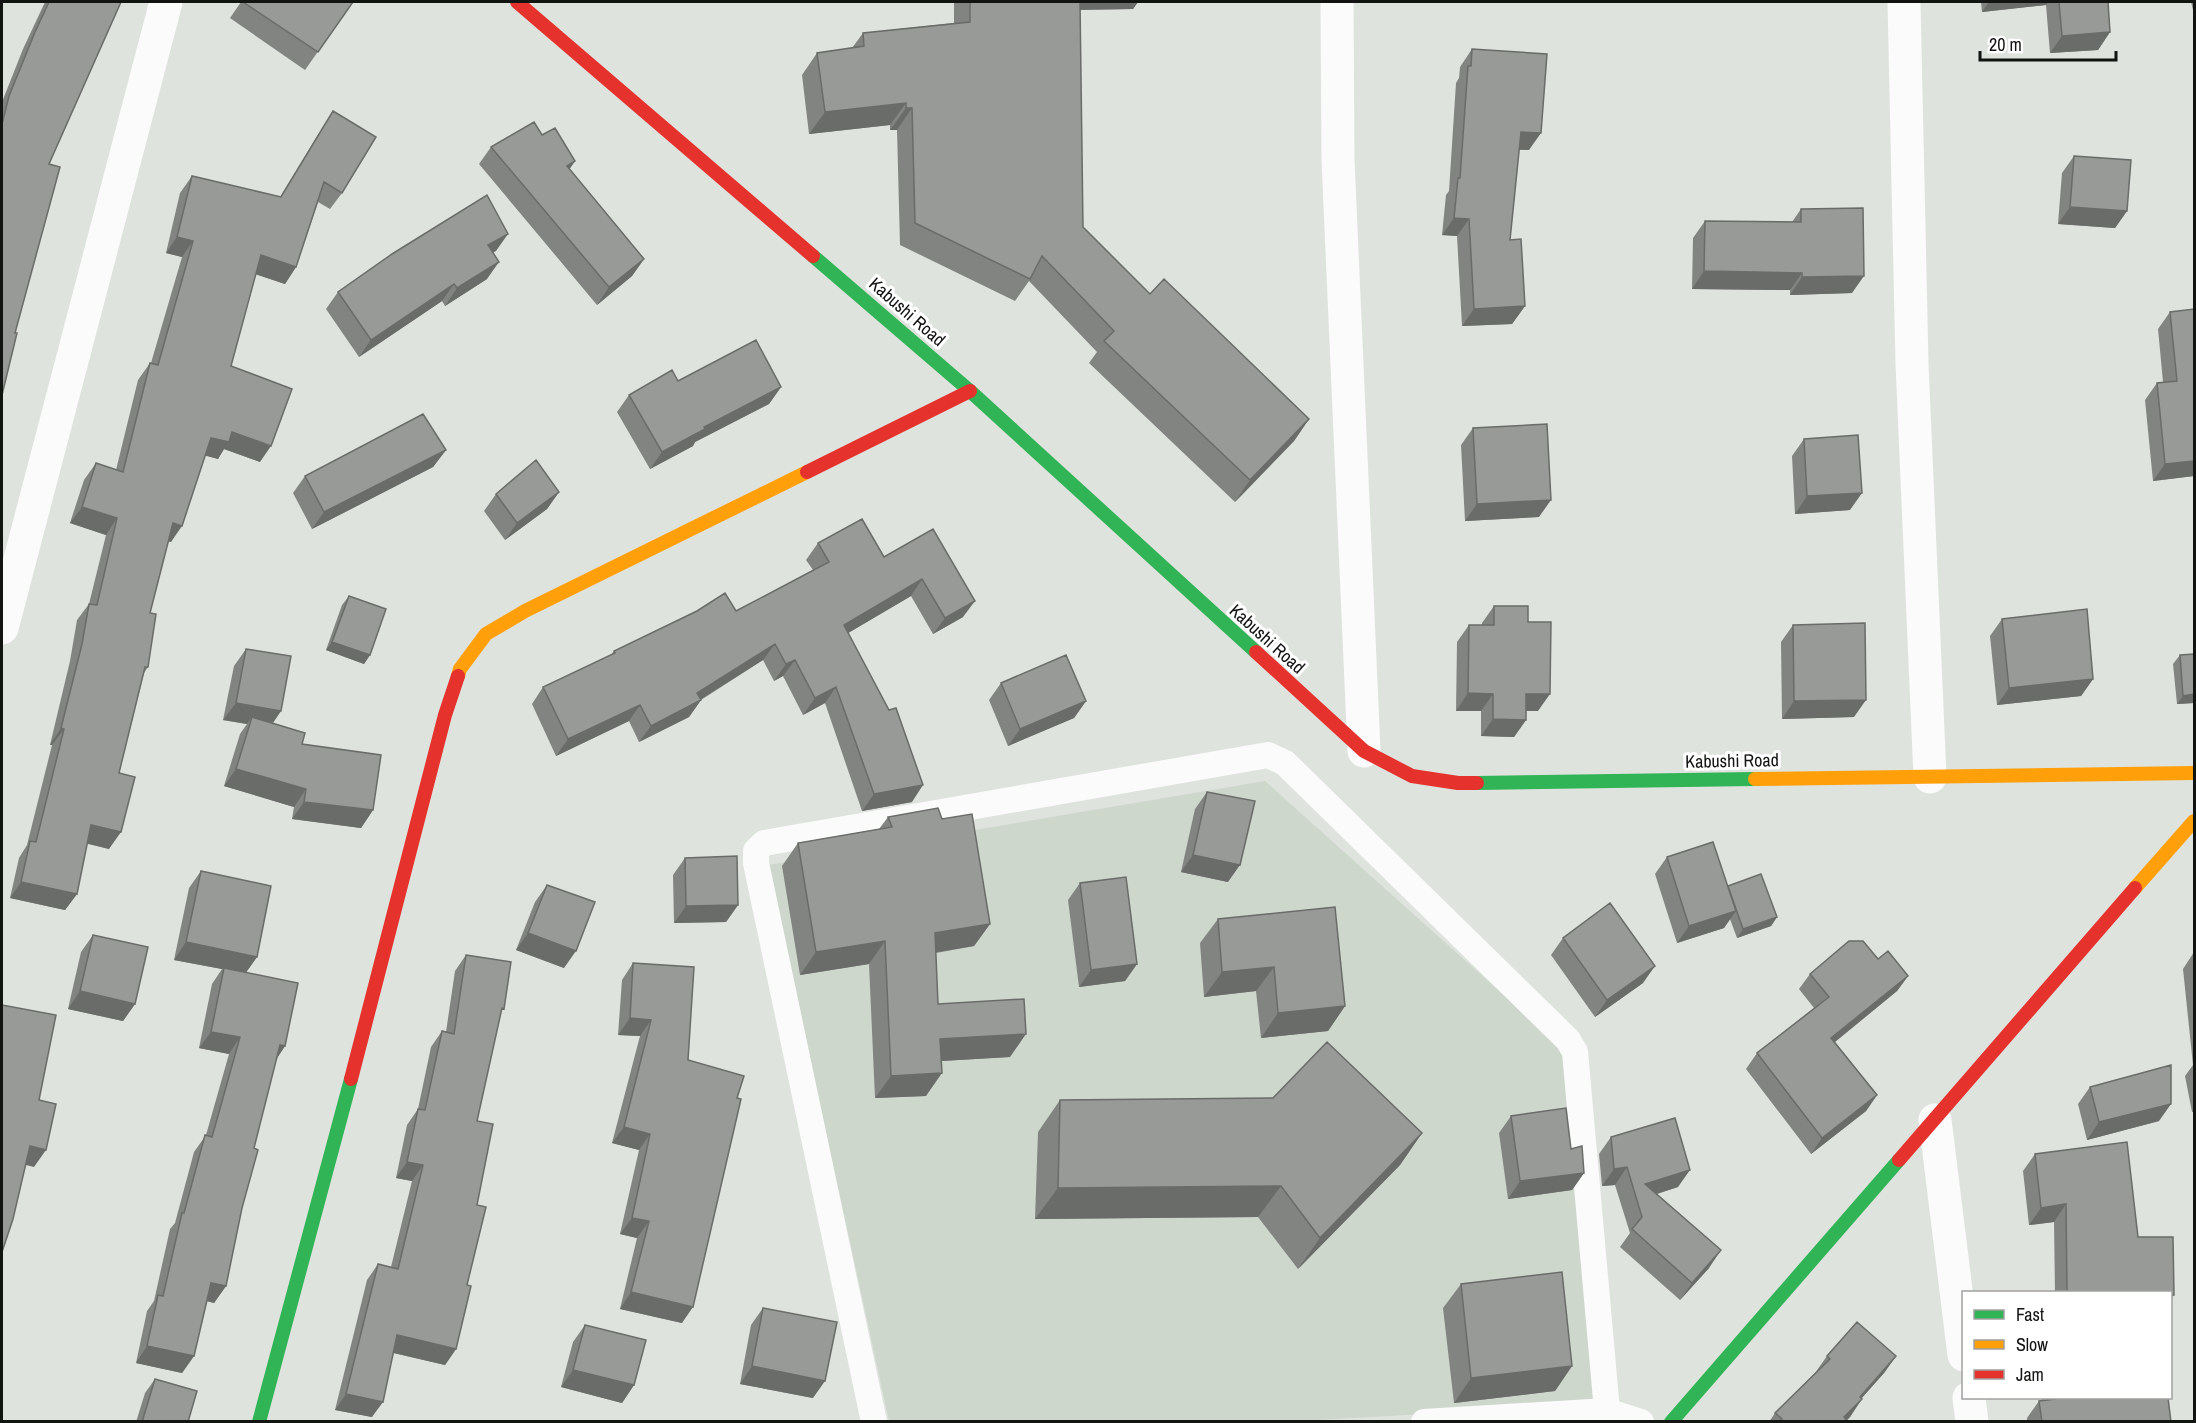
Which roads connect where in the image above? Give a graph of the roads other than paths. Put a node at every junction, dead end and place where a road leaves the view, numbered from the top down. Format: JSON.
{"nodes":[{"id":1,"x":166,"y":2,"type":"edge"},
{"id":2,"x":517,"y":2,"type":"edge"},
{"id":3,"x":1337,"y":2,"type":"edge"},
{"id":4,"x":1904,"y":2,"type":"edge"},
{"id":5,"x":970,"y":391,"type":"junction"},
{"id":6,"x":2,"y":628,"type":"edge"},
{"id":7,"x":1364,"y":752,"type":"junction"},
{"id":8,"x":2194,"y":773,"type":"edge"},
{"id":9,"x":1930,"y":777,"type":"junction"},
{"id":10,"x":2194,"y":821,"type":"edge"},
{"id":11,"x":1935,"y":1120,"type":"junction"},
{"id":12,"x":1962,"y":1339,"type":"edge"},
{"id":13,"x":1969,"y":1399,"type":"edge"},
{"id":14,"x":1607,"y":1411,"type":"junction"},
{"id":15,"x":259,"y":1422,"type":"edge"},
{"id":16,"x":874,"y":1422,"type":"edge"},
{"id":17,"x":1424,"y":1422,"type":"edge"},
{"id":18,"x":1641,"y":1422,"type":"edge"},
{"id":19,"x":1671,"y":1422,"type":"edge"},
{"id":20,"x":1971,"y":1422,"type":"edge"}],
"edges":[{"from":1,"to":6,"type":"street"},
{"from":2,"to":5,"type":"street","name":"Kabushi Road"},
{"from":3,"to":7,"type":"street"},
{"from":4,"to":9,"type":"street"},
{"from":5,"to":7,"type":"street","name":"Kabushi Road"},
{"from":5,"to":15,"type":"street"},
{"from":7,"to":9,"type":"street","name":"Kabushi Road"},
{"from":8,"to":9,"type":"street","name":"Kabushi Road"},
{"from":10,"to":11,"type":"street"},
{"from":11,"to":12,"type":"street"},
{"from":11,"to":19,"type":"street"},
{"from":13,"to":20,"type":"street"},
{"from":14,"to":16,"type":"lane"},
{"from":14,"to":17,"type":"lane"},
{"from":14,"to":18,"type":"lane"}]}
